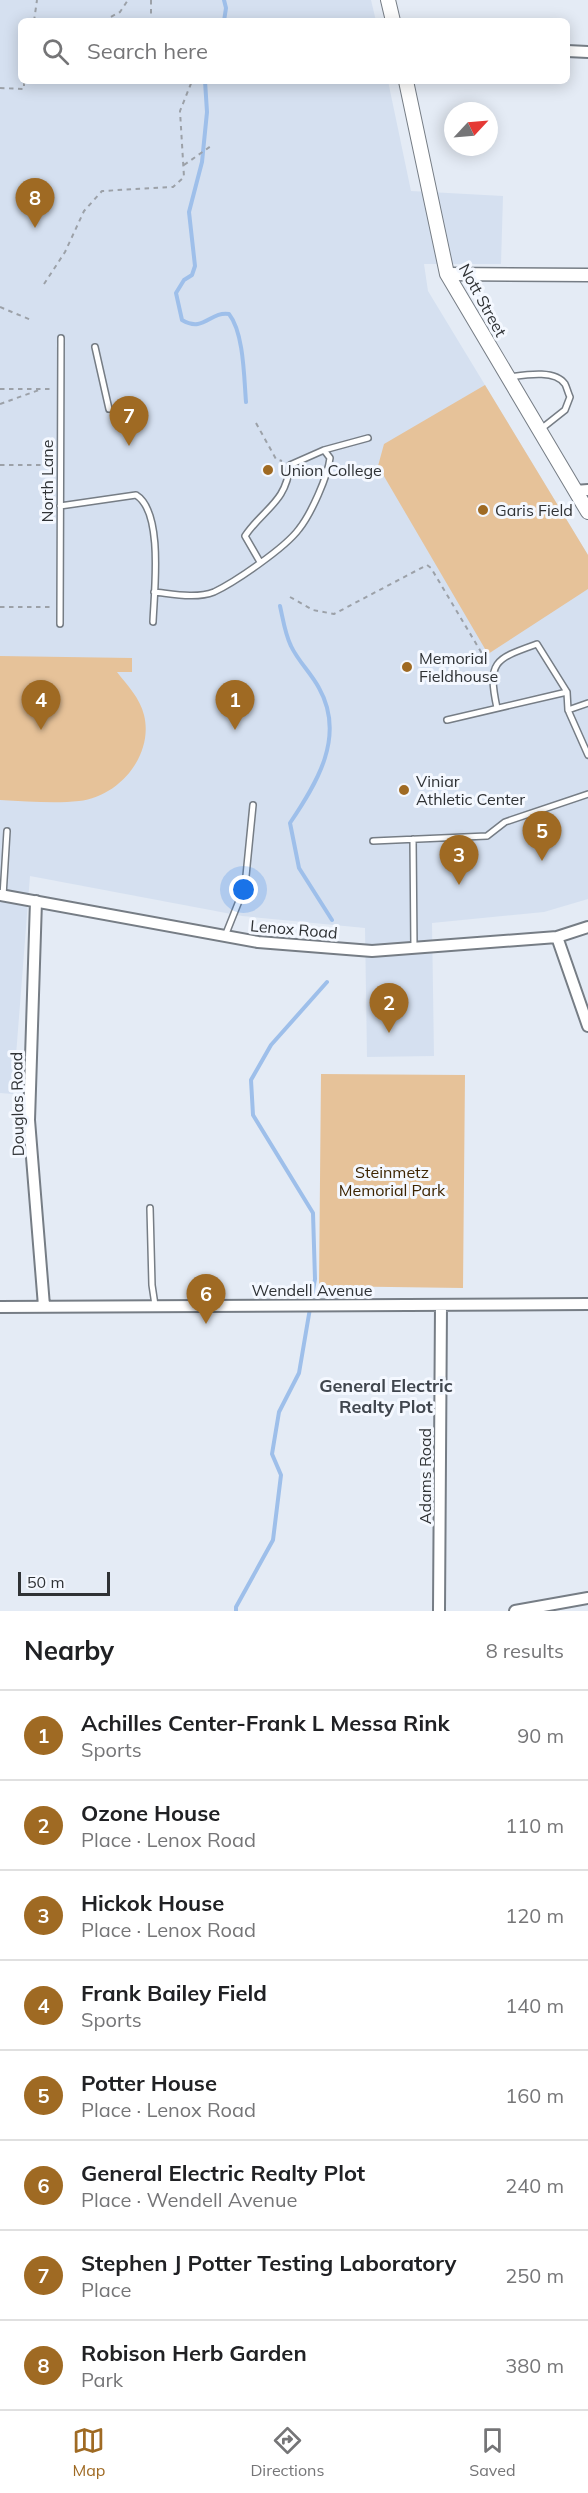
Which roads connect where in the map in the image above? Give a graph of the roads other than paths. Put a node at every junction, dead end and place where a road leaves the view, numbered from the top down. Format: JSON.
{"nodes":[{"id":1,"x":388,"y":0,"type":"edge"},
{"id":2,"x":392,"y":18,"type":"edge"},
{"id":3,"x":570,"y":51,"type":"edge"},
{"id":4,"x":588,"y":52,"type":"edge"},
{"id":5,"x":407,"y":84,"type":"edge"},
{"id":6,"x":447,"y":274,"type":"junction"},
{"id":7,"x":588,"y":275,"type":"edge"},
{"id":8,"x":61,"y":338,"type":"dead end"},
{"id":9,"x":95,"y":347,"type":"dead end"},
{"id":10,"x":508,"y":377,"type":"junction"},
{"id":11,"x":110,"y":409,"type":"dead end"},
{"id":12,"x":539,"y":430,"type":"junction"},
{"id":13,"x":368,"y":438,"type":"dead end"},
{"id":14,"x":324,"y":450,"type":"junction"},
{"id":15,"x":581,"y":490,"type":"edge"},
{"id":16,"x":60,"y":506,"type":"junction"},
{"id":17,"x":588,"y":512,"type":"edge"},
{"id":18,"x":260,"y":562,"type":"junction"},
{"id":19,"x":154,"y":592,"type":"junction"},
{"id":20,"x":153,"y":622,"type":"dead end"},
{"id":21,"x":60,"y":624,"type":"dead end"},
{"id":22,"x":567,"y":692,"type":"junction"},
{"id":23,"x":588,"y":703,"type":"edge"},
{"id":24,"x":497,"y":708,"type":"junction"},
{"id":25,"x":568,"y":710,"type":"junction"},
{"id":26,"x":447,"y":720,"type":"dead end"},
{"id":27,"x":588,"y":755,"type":"edge"},
{"id":28,"x":588,"y":794,"type":"edge"},
{"id":29,"x":253,"y":805,"type":"dead end"},
{"id":30,"x":7,"y":831,"type":"dead end"},
{"id":31,"x":413,"y":839,"type":"junction"},
{"id":32,"x":373,"y":841,"type":"dead end"},
{"id":33,"x":2,"y":896,"type":"edge"},
{"id":34,"x":36,"y":901,"type":"junction"},
{"id":35,"x":588,"y":927,"type":"edge"},
{"id":36,"x":225,"y":936,"type":"junction"},
{"id":37,"x":557,"y":937,"type":"junction"},
{"id":38,"x":414,"y":948,"type":"junction"},
{"id":39,"x":588,"y":1026,"type":"edge"},
{"id":40,"x":150,"y":1208,"type":"dead end"},
{"id":41,"x":588,"y":1304,"type":"edge"},
{"id":42,"x":155,"y":1305,"type":"junction"},
{"id":43,"x":441,"y":1305,"type":"junction"},
{"id":44,"x":44,"y":1306,"type":"junction"},
{"id":45,"x":0,"y":1307,"type":"edge"},
{"id":46,"x":588,"y":1598,"type":"edge"},
{"id":47,"x":439,"y":1611,"type":"edge"},
{"id":48,"x":515,"y":1611,"type":"edge"}],
"edges":[{"from":1,"to":2,"type":"main road"},
{"from":3,"to":4,"type":"street"},
{"from":5,"to":6,"type":"main road","name":"Nott Street"},
{"from":6,"to":7,"type":"street"},
{"from":6,"to":10,"type":"main road","name":"Nott Street"},
{"from":8,"to":16,"type":"lane","name":"North Lane"},
{"from":9,"to":11,"type":"lane"},
{"from":10,"to":12,"type":"main road","name":"Nott Street"},
{"from":10,"to":12,"type":"lane"},
{"from":12,"to":15,"type":"main road","name":"Nott Street"},
{"from":13,"to":14,"type":"lane"},
{"from":14,"to":18,"type":"lane"},
{"from":14,"to":18,"type":"lane"},
{"from":15,"to":17,"type":"main road","name":"Nott Street"},
{"from":16,"to":19,"type":"lane"},
{"from":16,"to":21,"type":"lane","name":"North Lane"},
{"from":18,"to":19,"type":"lane"},
{"from":19,"to":20,"type":"lane"},
{"from":22,"to":24,"type":"lane"},
{"from":22,"to":24,"type":"lane"},
{"from":22,"to":25,"type":"lane"},
{"from":23,"to":25,"type":"lane"},
{"from":24,"to":26,"type":"lane"},
{"from":25,"to":27,"type":"lane"},
{"from":28,"to":31,"type":"lane"},
{"from":29,"to":36,"type":"lane"},
{"from":30,"to":33,"type":"lane"},
{"from":31,"to":32,"type":"lane"},
{"from":31,"to":38,"type":"lane"},
{"from":33,"to":34,"type":"street","name":"Lenox Road"},
{"from":34,"to":36,"type":"street","name":"Lenox Road"},
{"from":34,"to":44,"type":"street","name":"Douglas Road"},
{"from":35,"to":37,"type":"street","name":"Lenox Road"},
{"from":36,"to":38,"type":"street","name":"Lenox Road"},
{"from":37,"to":38,"type":"street","name":"Lenox Road"},
{"from":37,"to":39,"type":"street"},
{"from":40,"to":42,"type":"lane"},
{"from":41,"to":43,"type":"street","name":"Wendell Avenue"},
{"from":42,"to":43,"type":"street","name":"Wendell Avenue"},
{"from":42,"to":44,"type":"street","name":"Wendell Avenue"},
{"from":43,"to":47,"type":"street","name":"Adams Road"},
{"from":44,"to":45,"type":"street","name":"Wendell Avenue"},
{"from":46,"to":48,"type":"street"}]}
